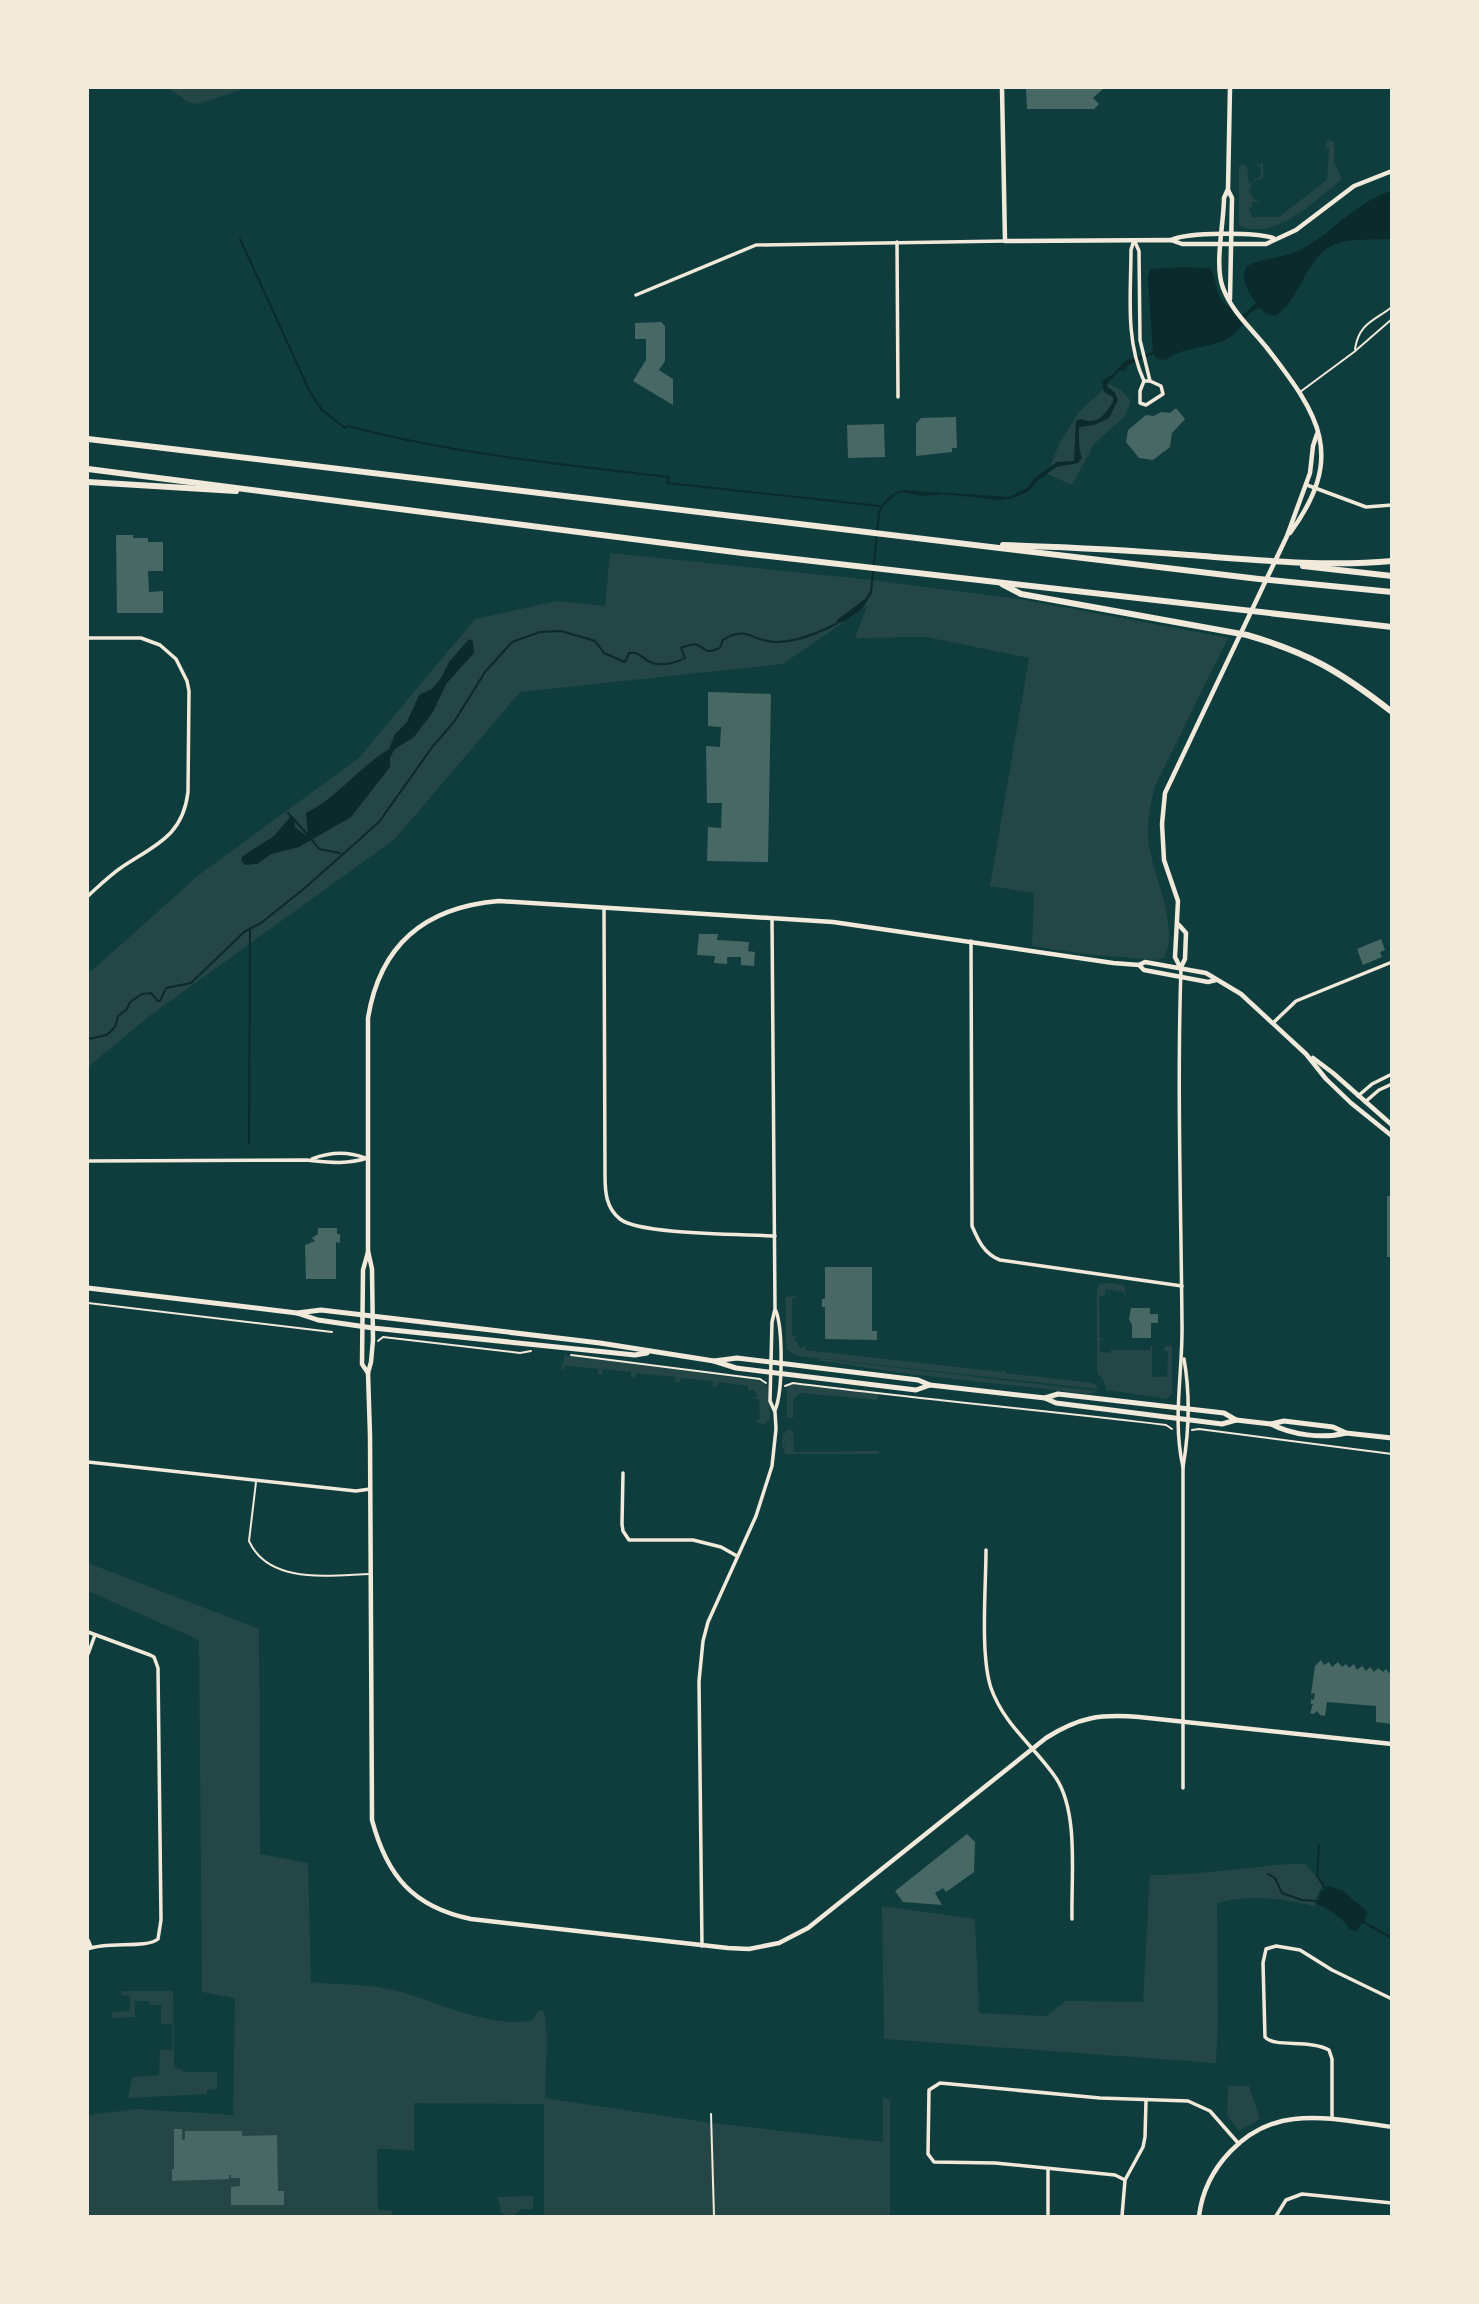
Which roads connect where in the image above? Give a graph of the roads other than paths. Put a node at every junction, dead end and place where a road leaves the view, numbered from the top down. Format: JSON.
{"nodes":[{"id":1,"x":1002,"y":88,"type":"edge"},
{"id":2,"x":1230,"y":88,"type":"edge"},
{"id":3,"x":1391,"y":171,"type":"edge"},
{"id":4,"x":1228,"y":189,"type":"junction"},
{"id":5,"x":1223,"y":235,"type":"junction"},
{"id":6,"x":1230,"y":235,"type":"junction"},
{"id":7,"x":1274,"y":239,"type":"junction"},
{"id":8,"x":1134,"y":240,"type":"junction"},
{"id":9,"x":1171,"y":240,"type":"junction"},
{"id":10,"x":1005,"y":241,"type":"junction"},
{"id":11,"x":897,"y":242,"type":"junction"},
{"id":12,"x":1222,"y":244,"type":"junction"},
{"id":13,"x":1230,"y":244,"type":"junction"},
{"id":14,"x":636,"y":295,"type":"dead end"},
{"id":15,"x":1230,"y":300,"type":"junction"},
{"id":16,"x":1391,"y":307,"type":"edge"},
{"id":17,"x":1391,"y":318,"type":"edge"},
{"id":18,"x":1354,"y":352,"type":"junction"},
{"id":19,"x":1150,"y":380,"type":"junction"},
{"id":20,"x":1143,"y":381,"type":"junction"},
{"id":21,"x":1299,"y":392,"type":"junction"},
{"id":22,"x":898,"y":397,"type":"dead end"},
{"id":23,"x":1317,"y":434,"type":"junction"},
{"id":24,"x":88,"y":439,"type":"edge"},
{"id":25,"x":88,"y":468,"type":"edge"},
{"id":26,"x":88,"y":482,"type":"edge"},
{"id":27,"x":1307,"y":485,"type":"junction"},
{"id":28,"x":1316,"y":488,"type":"junction"},
{"id":29,"x":276,"y":493,"type":"junction"},
{"id":30,"x":1391,"y":505,"type":"edge"},
{"id":31,"x":1287,"y":536,"type":"junction"},
{"id":32,"x":955,"y":543,"type":"junction"},
{"id":33,"x":1241,"y":559,"type":"junction"},
{"id":34,"x":1391,"y":561,"type":"edge"},
{"id":35,"x":1391,"y":576,"type":"edge"},
{"id":36,"x":997,"y":582,"type":"junction"},
{"id":37,"x":1391,"y":592,"type":"edge"},
{"id":38,"x":1391,"y":627,"type":"edge"},
{"id":39,"x":88,"y":638,"type":"edge"},
{"id":40,"x":1391,"y":712,"type":"edge"},
{"id":41,"x":88,"y":896,"type":"edge"},
{"id":42,"x":604,"y":909,"type":"junction"},
{"id":43,"x":772,"y":918,"type":"junction"},
{"id":44,"x":1179,"y":925,"type":"junction"},
{"id":45,"x":971,"y":941,"type":"junction"},
{"id":46,"x":1391,"y":962,"type":"edge"},
{"id":47,"x":1139,"y":965,"type":"junction"},
{"id":48,"x":1181,"y":968,"type":"junction"},
{"id":49,"x":1181,"y":977,"type":"junction"},
{"id":50,"x":1216,"y":980,"type":"junction"},
{"id":51,"x":1273,"y":1023,"type":"junction"},
{"id":52,"x":1306,"y":1054,"type":"junction"},
{"id":53,"x":1391,"y":1074,"type":"edge"},
{"id":54,"x":1391,"y":1084,"type":"edge"},
{"id":55,"x":1358,"y":1096,"type":"junction"},
{"id":56,"x":773,"y":1097,"type":"junction"},
{"id":57,"x":767,"y":1098,"type":"dead end"},
{"id":58,"x":1365,"y":1102,"type":"junction"},
{"id":59,"x":1351,"y":1103,"type":"junction"},
{"id":60,"x":1358,"y":1109,"type":"junction"},
{"id":61,"x":1391,"y":1125,"type":"edge"},
{"id":62,"x":1391,"y":1136,"type":"edge"},
{"id":63,"x":367,"y":1158,"type":"junction"},
{"id":64,"x":309,"y":1160,"type":"junction"},
{"id":65,"x":88,"y":1161,"type":"edge"},
{"id":66,"x":775,"y":1236,"type":"junction"},
{"id":67,"x":368,"y":1251,"type":"junction"},
{"id":68,"x":1182,"y":1286,"type":"junction"},
{"id":69,"x":88,"y":1288,"type":"edge"},
{"id":70,"x":775,"y":1309,"type":"junction"},
{"id":71,"x":297,"y":1313,"type":"junction"},
{"id":72,"x":363,"y":1316,"type":"junction"},
{"id":73,"x":373,"y":1317,"type":"junction"},
{"id":74,"x":362,"y":1326,"type":"junction"},
{"id":75,"x":373,"y":1328,"type":"junction"},
{"id":76,"x":650,"y":1352,"type":"junction"},
{"id":77,"x":1183,"y":1353,"type":"junction"},
{"id":78,"x":714,"y":1361,"type":"junction"},
{"id":79,"x":772,"y":1362,"type":"junction"},
{"id":80,"x":780,"y":1363,"type":"junction"},
{"id":81,"x":368,"y":1373,"type":"junction"},
{"id":82,"x":772,"y":1373,"type":"junction"},
{"id":83,"x":780,"y":1374,"type":"junction"},
{"id":84,"x":930,"y":1385,"type":"junction"},
{"id":85,"x":1045,"y":1398,"type":"junction"},
{"id":86,"x":1178,"y":1408,"type":"junction"},
{"id":87,"x":1187,"y":1409,"type":"junction"},
{"id":88,"x":775,"y":1412,"type":"junction"},
{"id":89,"x":1178,"y":1419,"type":"junction"},
{"id":90,"x":1186,"y":1420,"type":"junction"},
{"id":91,"x":1236,"y":1420,"type":"junction"},
{"id":92,"x":1391,"y":1438,"type":"edge"},
{"id":93,"x":88,"y":1462,"type":"edge"},
{"id":94,"x":1184,"y":1467,"type":"junction"},
{"id":95,"x":623,"y":1473,"type":"dead end"},
{"id":96,"x":256,"y":1482,"type":"junction"},
{"id":97,"x":370,"y":1489,"type":"junction"},
{"id":98,"x":986,"y":1550,"type":"dead end"},
{"id":99,"x":737,"y":1556,"type":"junction"},
{"id":100,"x":371,"y":1574,"type":"junction"},
{"id":101,"x":88,"y":1632,"type":"edge"},
{"id":102,"x":95,"y":1634,"type":"junction"},
{"id":103,"x":88,"y":1654,"type":"edge"},
{"id":104,"x":1182,"y":1721,"type":"junction"},
{"id":105,"x":1391,"y":1744,"type":"edge"},
{"id":106,"x":1032,"y":1748,"type":"junction"},
{"id":107,"x":1183,"y":1788,"type":"dead end"},
{"id":108,"x":1072,"y":1919,"type":"dead end"},
{"id":109,"x":88,"y":1940,"type":"edge"},
{"id":110,"x":702,"y":1946,"type":"junction"},
{"id":111,"x":89,"y":1948,"type":"edge"},
{"id":112,"x":1391,"y":1999,"type":"edge"},
{"id":113,"x":1146,"y":2101,"type":"junction"},
{"id":114,"x":1332,"y":2120,"type":"junction"},
{"id":115,"x":1391,"y":2127,"type":"edge"},
{"id":116,"x":1239,"y":2144,"type":"junction"},
{"id":117,"x":1048,"y":2169,"type":"junction"},
{"id":118,"x":1125,"y":2180,"type":"junction"},
{"id":119,"x":1391,"y":2203,"type":"edge"},
{"id":120,"x":1048,"y":2217,"type":"edge"},
{"id":121,"x":1122,"y":2217,"type":"edge"},
{"id":122,"x":1199,"y":2217,"type":"edge"},
{"id":123,"x":1276,"y":2217,"type":"edge"}],
"edges":[{"from":1,"to":10,"type":"street"},
{"from":2,"to":4,"type":"street"},
{"from":3,"to":7,"type":"street"},
{"from":4,"to":5,"type":"street"},
{"from":4,"to":6,"type":"street"},
{"from":5,"to":6,"type":"street"},
{"from":5,"to":9,"type":"street"},
{"from":5,"to":12,"type":"street"},
{"from":6,"to":7,"type":"street"},
{"from":6,"to":13,"type":"street"},
{"from":7,"to":13,"type":"street"},
{"from":8,"to":9,"type":"street"},
{"from":8,"to":10,"type":"street"},
{"from":8,"to":19,"type":"street"},
{"from":8,"to":20,"type":"street"},
{"from":9,"to":12,"type":"street"},
{"from":10,"to":11,"type":"street"},
{"from":11,"to":14,"type":"street"},
{"from":11,"to":22,"type":"street"},
{"from":12,"to":13,"type":"street"},
{"from":12,"to":15,"type":"street"},
{"from":13,"to":15,"type":"street"},
{"from":15,"to":21,"type":"street"},
{"from":16,"to":18,"type":"lane"},
{"from":17,"to":18,"type":"lane"},
{"from":18,"to":21,"type":"lane"},
{"from":19,"to":20,"type":"street"},
{"from":19,"to":20,"type":"street"},
{"from":21,"to":23,"type":"street"},
{"from":23,"to":27,"type":"street"},
{"from":23,"to":28,"type":"street"},
{"from":24,"to":32,"type":"highway"},
{"from":25,"to":29,"type":"highway"},
{"from":26,"to":29,"type":"highway"},
{"from":27,"to":28,"type":"street"},
{"from":27,"to":31,"type":"street"},
{"from":28,"to":30,"type":"street"},
{"from":28,"to":31,"type":"street"},
{"from":29,"to":36,"type":"highway"},
{"from":31,"to":44,"type":"street"},
{"from":32,"to":33,"type":"highway"},
{"from":32,"to":37,"type":"highway"},
{"from":33,"to":34,"type":"highway"},
{"from":33,"to":35,"type":"highway"},
{"from":36,"to":38,"type":"highway"},
{"from":36,"to":40,"type":"highway"},
{"from":39,"to":41,"type":"street"},
{"from":42,"to":43,"type":"street"},
{"from":42,"to":63,"type":"street"},
{"from":42,"to":66,"type":"street"},
{"from":43,"to":45,"type":"street"},
{"from":43,"to":56,"type":"street"},
{"from":44,"to":48,"type":"street"},
{"from":44,"to":48,"type":"street"},
{"from":45,"to":47,"type":"street"},
{"from":45,"to":68,"type":"street"},
{"from":46,"to":51,"type":"street"},
{"from":47,"to":48,"type":"street"},
{"from":47,"to":49,"type":"street"},
{"from":48,"to":49,"type":"street"},
{"from":48,"to":50,"type":"street"},
{"from":49,"to":50,"type":"street"},
{"from":49,"to":68,"type":"street"},
{"from":50,"to":51,"type":"street"},
{"from":51,"to":52,"type":"street"},
{"from":52,"to":55,"type":"street"},
{"from":52,"to":59,"type":"street"},
{"from":53,"to":55,"type":"street"},
{"from":54,"to":58,"type":"street"},
{"from":55,"to":58,"type":"street"},
{"from":55,"to":59,"type":"street"},
{"from":56,"to":57,"type":"street"},
{"from":56,"to":66,"type":"street"},
{"from":58,"to":60,"type":"street"},
{"from":58,"to":61,"type":"street"},
{"from":59,"to":60,"type":"street"},
{"from":60,"to":62,"type":"street"},
{"from":63,"to":64,"type":"street"},
{"from":63,"to":64,"type":"street"},
{"from":63,"to":67,"type":"street"},
{"from":64,"to":65,"type":"street"},
{"from":66,"to":70,"type":"street"},
{"from":67,"to":72,"type":"street"},
{"from":67,"to":73,"type":"street"},
{"from":68,"to":77,"type":"street"},
{"from":69,"to":71,"type":"main road"},
{"from":70,"to":79,"type":"street"},
{"from":70,"to":80,"type":"street"},
{"from":71,"to":72,"type":"main road"},
{"from":71,"to":74,"type":"main road"},
{"from":72,"to":73,"type":"main road"},
{"from":72,"to":74,"type":"street"},
{"from":73,"to":75,"type":"street"},
{"from":73,"to":76,"type":"main road"},
{"from":74,"to":75,"type":"main road"},
{"from":74,"to":81,"type":"street"},
{"from":75,"to":76,"type":"main road"},
{"from":75,"to":81,"type":"street"},
{"from":76,"to":78,"type":"main road"},
{"from":77,"to":86,"type":"street"},
{"from":77,"to":87,"type":"street"},
{"from":78,"to":79,"type":"main road"},
{"from":78,"to":82,"type":"main road"},
{"from":79,"to":80,"type":"main road"},
{"from":79,"to":82,"type":"street"},
{"from":80,"to":83,"type":"street"},
{"from":80,"to":84,"type":"main road"},
{"from":81,"to":97,"type":"street"},
{"from":82,"to":83,"type":"main road"},
{"from":82,"to":88,"type":"street"},
{"from":83,"to":84,"type":"main road"},
{"from":83,"to":88,"type":"street"},
{"from":84,"to":85,"type":"main road"},
{"from":85,"to":86,"type":"main road"},
{"from":85,"to":89,"type":"main road"},
{"from":86,"to":87,"type":"main road"},
{"from":86,"to":89,"type":"street"},
{"from":87,"to":90,"type":"street"},
{"from":87,"to":91,"type":"main road"},
{"from":88,"to":99,"type":"street"},
{"from":89,"to":90,"type":"main road"},
{"from":89,"to":94,"type":"street"},
{"from":90,"to":91,"type":"main road"},
{"from":90,"to":94,"type":"street"},
{"from":91,"to":92,"type":"main road"},
{"from":93,"to":96,"type":"street"},
{"from":94,"to":104,"type":"street"},
{"from":95,"to":99,"type":"street"},
{"from":96,"to":97,"type":"street"},
{"from":96,"to":100,"type":"lane"},
{"from":97,"to":100,"type":"street"},
{"from":98,"to":106,"type":"street"},
{"from":99,"to":110,"type":"street"},
{"from":100,"to":110,"type":"street"},
{"from":101,"to":102,"type":"street"},
{"from":102,"to":103,"type":"street"},
{"from":102,"to":111,"type":"street"},
{"from":104,"to":105,"type":"street"},
{"from":104,"to":106,"type":"street"},
{"from":104,"to":107,"type":"street"},
{"from":106,"to":108,"type":"street"},
{"from":106,"to":110,"type":"street"},
{"from":109,"to":111,"type":"street"},
{"from":112,"to":114,"type":"street"},
{"from":113,"to":116,"type":"street"},
{"from":113,"to":117,"type":"street"},
{"from":113,"to":118,"type":"street"},
{"from":114,"to":115,"type":"street"},
{"from":114,"to":116,"type":"street"},
{"from":116,"to":122,"type":"street"},
{"from":117,"to":118,"type":"street"},
{"from":117,"to":120,"type":"street"},
{"from":118,"to":121,"type":"street"},
{"from":119,"to":123,"type":"street"}]}
